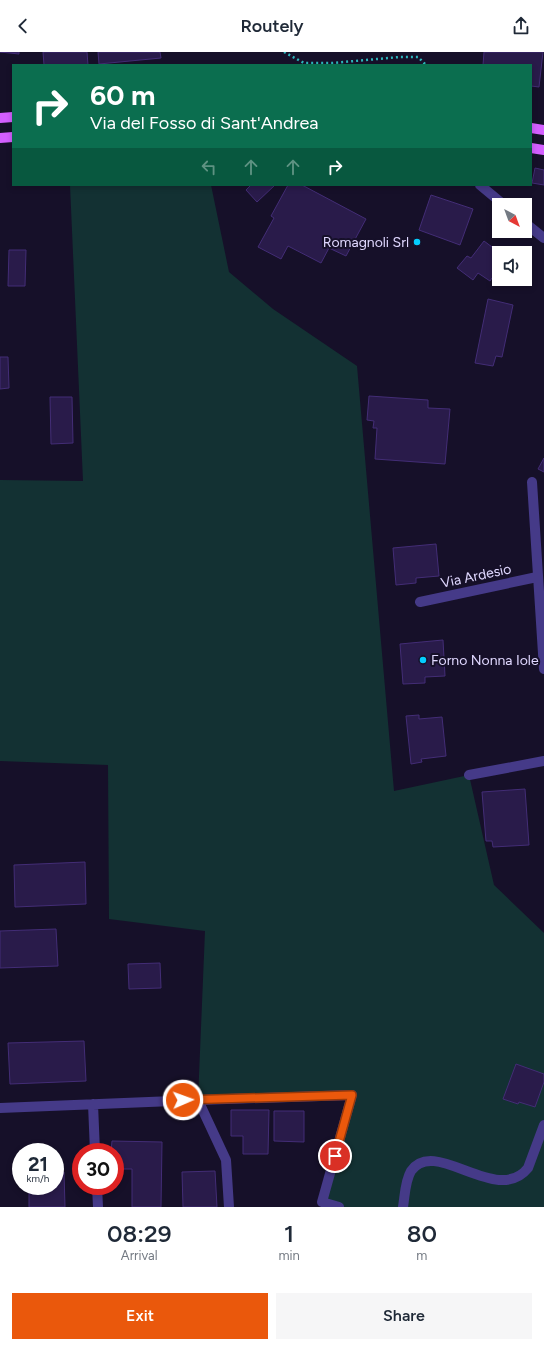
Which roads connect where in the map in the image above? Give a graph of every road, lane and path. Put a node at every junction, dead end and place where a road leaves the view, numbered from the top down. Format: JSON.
{"nodes":[{"id":1,"x":284,"y":52,"type":"edge"},
{"id":2,"x":425,"y":64,"type":"edge"},
{"id":3,"x":12,"y":117,"type":"edge"},
{"id":4,"x":0,"y":118,"type":"edge"},
{"id":5,"x":532,"y":128,"type":"edge"},
{"id":6,"x":544,"y":130,"type":"edge"},
{"id":7,"x":12,"y":137,"type":"edge"},
{"id":8,"x":0,"y":138,"type":"edge"},
{"id":9,"x":532,"y":148,"type":"edge"},
{"id":10,"x":544,"y":150,"type":"edge"},
{"id":11,"x":481,"y":186,"type":"edge"},
{"id":12,"x":496,"y":198,"type":"edge"},
{"id":13,"x":532,"y":229,"type":"edge"},
{"id":14,"x":544,"y":238,"type":"edge"},
{"id":15,"x":532,"y":482,"type":"dead end"},
{"id":16,"x":537,"y":577,"type":"junction"},
{"id":17,"x":420,"y":602,"type":"dead end"},
{"id":18,"x":544,"y":669,"type":"edge"},
{"id":19,"x":544,"y":761,"type":"edge"},
{"id":20,"x":469,"y":775,"type":"dead end"},
{"id":21,"x":198,"y":1100,"type":"junction"},
{"id":22,"x":93,"y":1104,"type":"junction"},
{"id":23,"x":0,"y":1108,"type":"edge"},
{"id":24,"x":544,"y":1125,"type":"edge"},
{"id":25,"x":95,"y":1143,"type":"edge"},
{"id":26,"x":97,"y":1195,"type":"edge"},
{"id":27,"x":98,"y":1207,"type":"edge"},
{"id":28,"x":229,"y":1207,"type":"edge"},
{"id":29,"x":339,"y":1207,"type":"edge"},
{"id":30,"x":403,"y":1207,"type":"edge"}],
"edges":[{"from":1,"to":2,"type":"path"},
{"from":3,"to":4,"type":"main road"},
{"from":5,"to":6,"type":"main road"},
{"from":7,"to":8,"type":"main road"},
{"from":9,"to":10,"type":"main road"},
{"from":11,"to":12,"type":"street"},
{"from":13,"to":14,"type":"street"},
{"from":15,"to":16,"type":"street"},
{"from":16,"to":17,"type":"street","name":"Via Ardesio"},
{"from":16,"to":18,"type":"street"},
{"from":19,"to":20,"type":"street"},
{"from":21,"to":22,"type":"street"},
{"from":21,"to":28,"type":"street"},
{"from":21,"to":29,"type":"street"},
{"from":22,"to":23,"type":"street"},
{"from":22,"to":25,"type":"street"},
{"from":24,"to":30,"type":"street"},
{"from":26,"to":27,"type":"street"}]}
